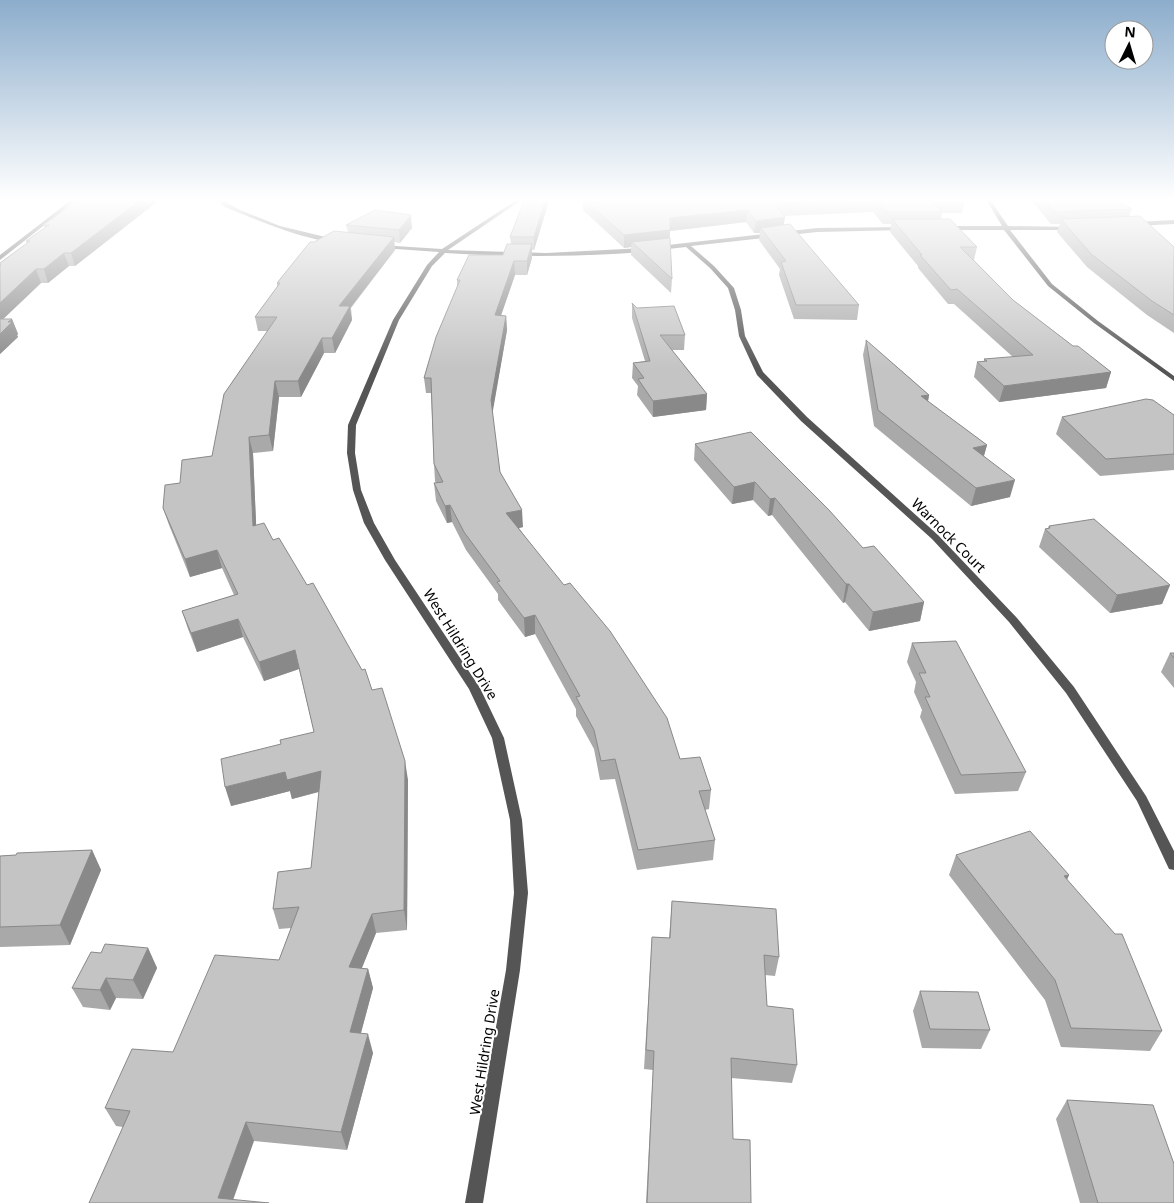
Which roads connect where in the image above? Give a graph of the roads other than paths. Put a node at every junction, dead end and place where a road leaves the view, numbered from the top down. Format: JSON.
{"nodes":[{"id":1,"x":438,"y":257,"type":"edge"},
{"id":2,"x":701,"y":257,"type":"edge"},
{"id":3,"x":1028,"y":257,"type":"edge"},
{"id":4,"x":1174,"y":379,"type":"edge"},
{"id":5,"x":1174,"y":865,"type":"edge"},
{"id":6,"x":474,"y":1203,"type":"edge"}],
"edges":[{"from":1,"to":6,"type":"street","name":"West Hildring Drive"},
{"from":2,"to":5,"type":"street","name":"Warnock Court"},
{"from":3,"to":4,"type":"street"}]}
